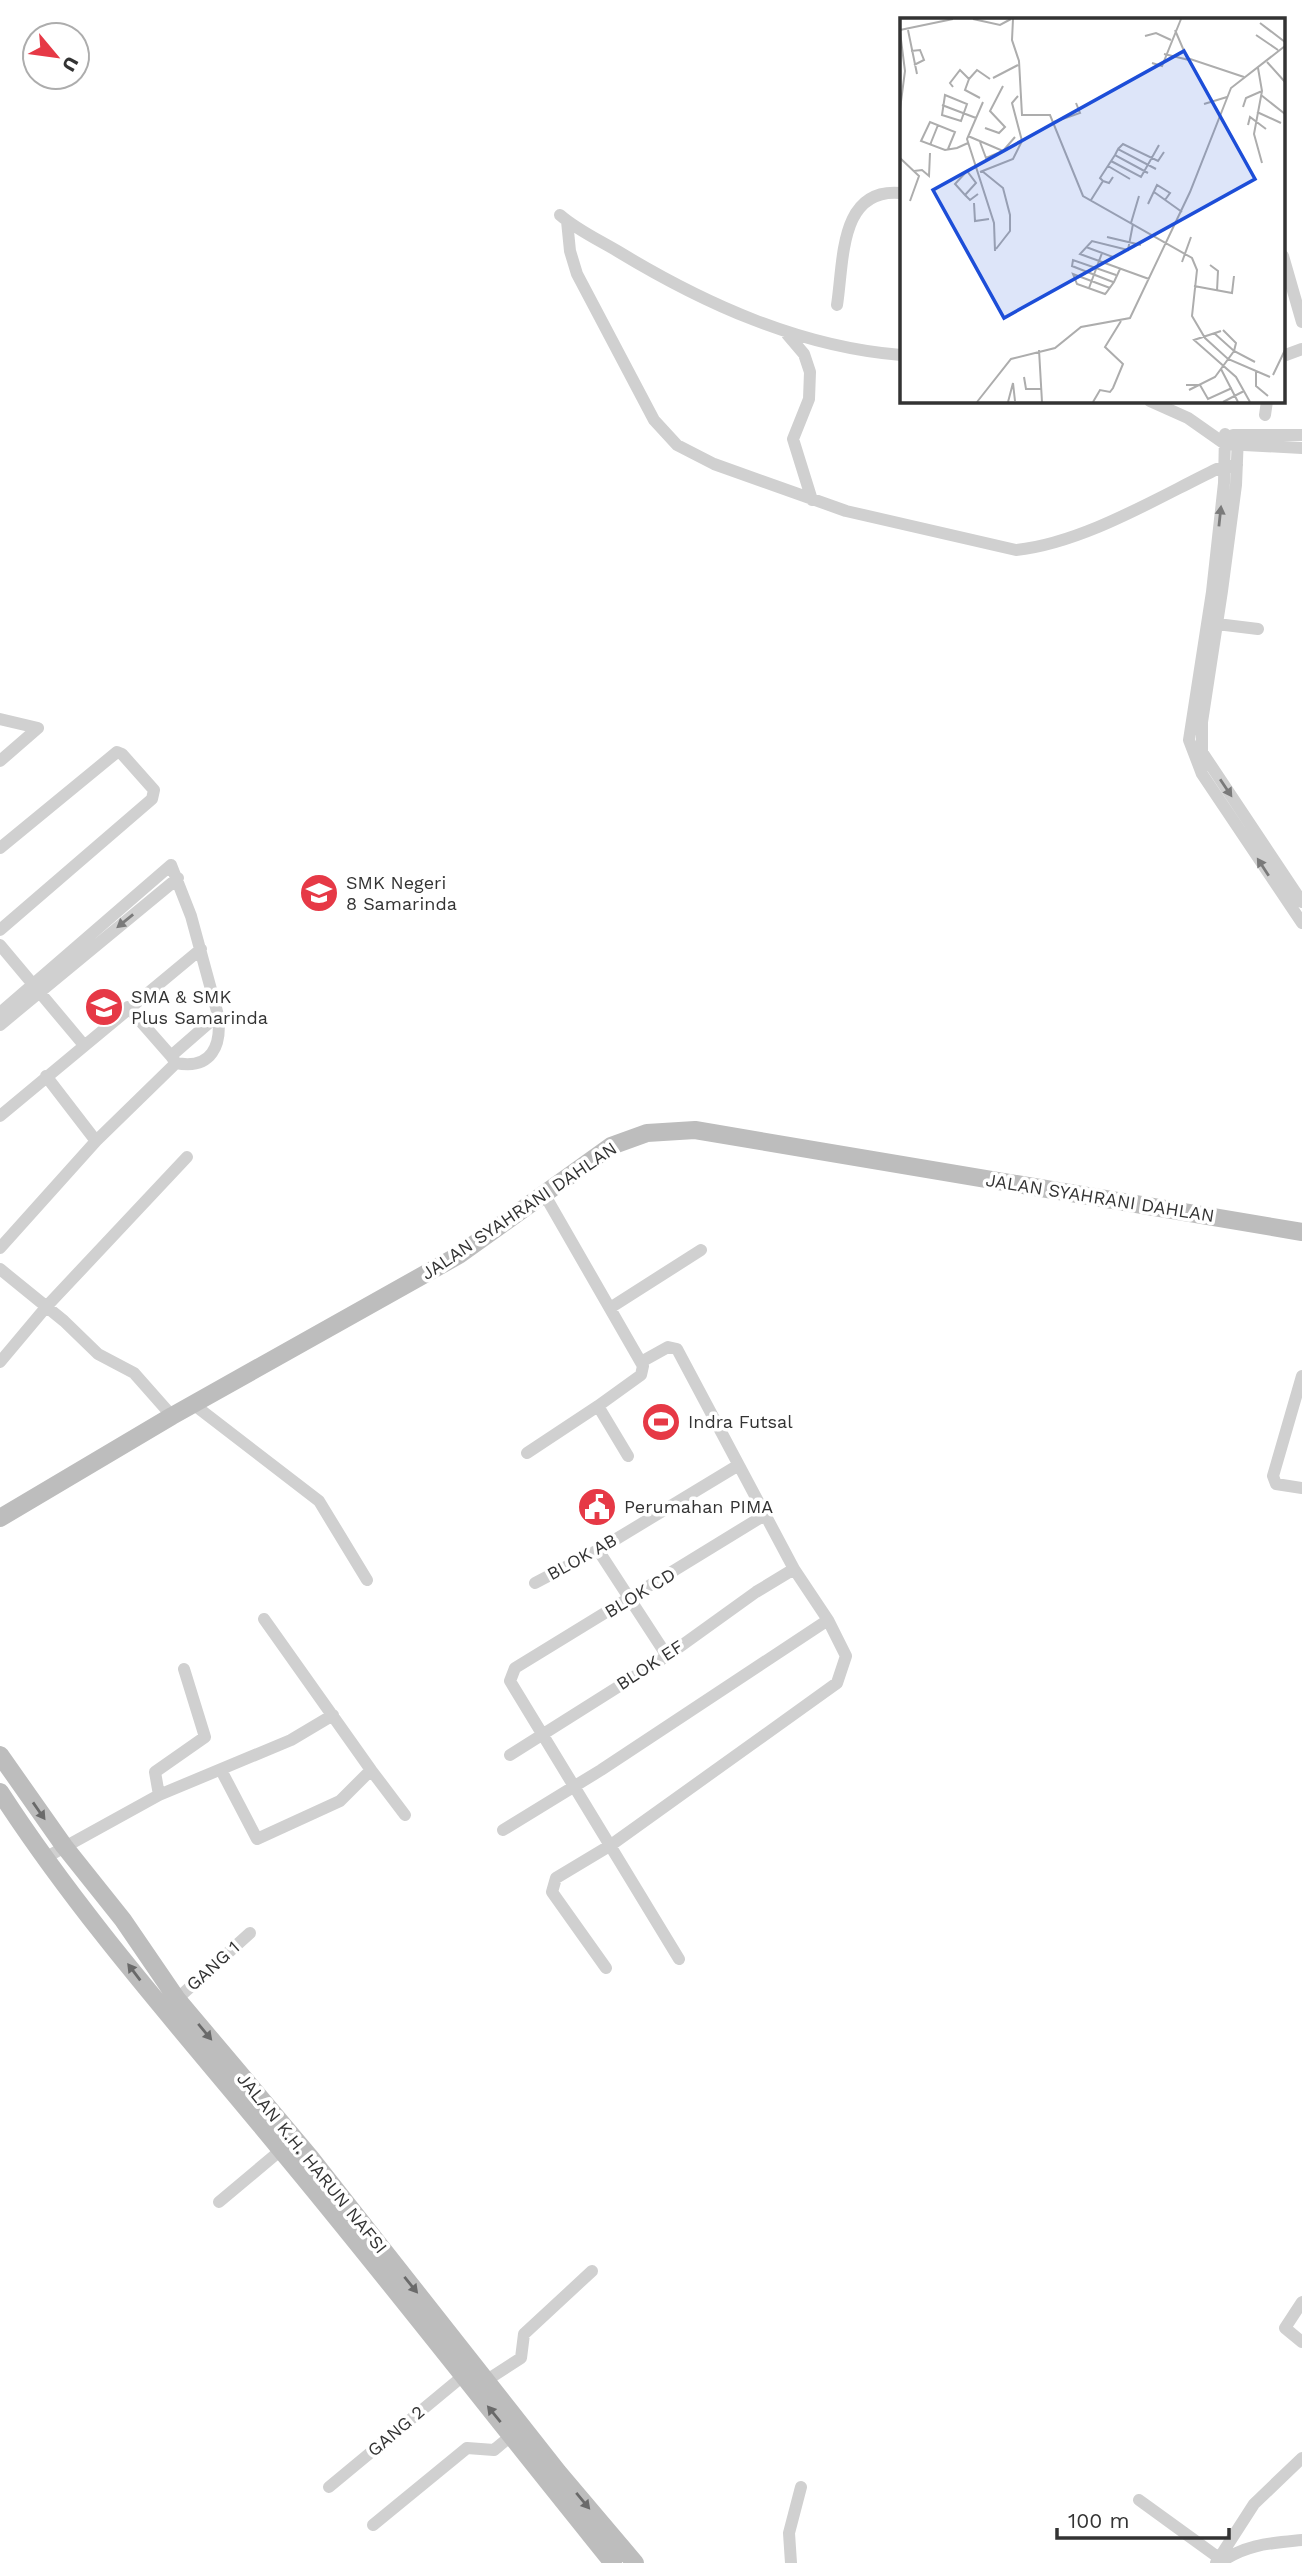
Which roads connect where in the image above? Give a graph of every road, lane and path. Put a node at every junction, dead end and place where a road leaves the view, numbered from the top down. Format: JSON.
{"nodes":[{"id":1,"x":900,"y":193,"type":"edge"},
{"id":2,"x":1285,"y":272,"type":"edge"},
{"id":3,"x":837,"y":305,"type":"dead end"},
{"id":4,"x":1302,"y":322,"type":"edge"},
{"id":5,"x":787,"y":334,"type":"junction"},
{"id":6,"x":1302,"y":349,"type":"edge"},
{"id":7,"x":900,"y":355,"type":"edge"},
{"id":8,"x":1284,"y":356,"type":"edge"},
{"id":9,"x":1152,"y":402,"type":"edge"},
{"id":10,"x":1267,"y":402,"type":"edge"},
{"id":11,"x":1265,"y":415,"type":"dead end"},
{"id":12,"x":1302,"y":435,"type":"edge"},
{"id":13,"x":1232,"y":440,"type":"junction"},
{"id":14,"x":1302,"y":448,"type":"edge"},
{"id":15,"x":1231,"y":466,"type":"junction"},
{"id":16,"x":812,"y":500,"type":"junction"},
{"id":17,"x":1217,"y":624,"type":"junction"},
{"id":18,"x":1258,"y":629,"type":"dead end"},
{"id":19,"x":0,"y":719,"type":"edge"},
{"id":20,"x":0,"y":761,"type":"edge"},
{"id":21,"x":0,"y":848,"type":"edge"},
{"id":22,"x":178,"y":878,"type":"junction"},
{"id":23,"x":1302,"y":902,"type":"edge"},
{"id":24,"x":1302,"y":923,"type":"edge"},
{"id":25,"x":0,"y":930,"type":"edge"},
{"id":26,"x":0,"y":945,"type":"edge"},
{"id":27,"x":201,"y":949,"type":"junction"},
{"id":28,"x":36,"y":986,"type":"junction"},
{"id":29,"x":128,"y":1007,"type":"junction"},
{"id":30,"x":0,"y":1013,"type":"edge"},
{"id":31,"x":218,"y":1015,"type":"junction"},
{"id":32,"x":0,"y":1025,"type":"edge"},
{"id":33,"x":83,"y":1045,"type":"junction"},
{"id":34,"x":174,"y":1059,"type":"junction"},
{"id":35,"x":46,"y":1076,"type":"junction"},
{"id":36,"x":0,"y":1116,"type":"edge"},
{"id":37,"x":96,"y":1141,"type":"junction"},
{"id":38,"x":187,"y":1157,"type":"dead end"},
{"id":39,"x":543,"y":1192,"type":"junction"},
{"id":40,"x":1302,"y":1232,"type":"edge"},
{"id":41,"x":0,"y":1248,"type":"edge"},
{"id":42,"x":701,"y":1250,"type":"dead end"},
{"id":43,"x":0,"y":1269,"type":"edge"},
{"id":44,"x":47,"y":1306,"type":"junction"},
{"id":45,"x":610,"y":1308,"type":"junction"},
{"id":46,"x":0,"y":1362,"type":"edge"},
{"id":47,"x":641,"y":1362,"type":"junction"},
{"id":48,"x":1302,"y":1376,"type":"edge"},
{"id":49,"x":194,"y":1404,"type":"junction"},
{"id":50,"x":598,"y":1406,"type":"junction"},
{"id":51,"x":169,"y":1413,"type":"junction"},
{"id":52,"x":527,"y":1453,"type":"dead end"},
{"id":53,"x":628,"y":1456,"type":"dead end"},
{"id":54,"x":737,"y":1466,"type":"junction"},
{"id":55,"x":1302,"y":1488,"type":"edge"},
{"id":56,"x":763,"y":1517,"type":"junction"},
{"id":57,"x":0,"y":1518,"type":"edge"},
{"id":58,"x":598,"y":1550,"type":"junction"},
{"id":59,"x":793,"y":1569,"type":"junction"},
{"id":60,"x":367,"y":1580,"type":"dead end"},
{"id":61,"x":535,"y":1583,"type":"dead end"},
{"id":62,"x":632,"y":1598,"type":"junction"},
{"id":63,"x":264,"y":1619,"type":"dead end"},
{"id":64,"x":828,"y":1620,"type":"junction"},
{"id":65,"x":667,"y":1656,"type":"junction"},
{"id":66,"x":184,"y":1669,"type":"dead end"},
{"id":67,"x":333,"y":1715,"type":"junction"},
{"id":68,"x":542,"y":1734,"type":"junction"},
{"id":69,"x":0,"y":1755,"type":"edge"},
{"id":70,"x":510,"y":1755,"type":"dead end"},
{"id":71,"x":221,"y":1770,"type":"junction"},
{"id":72,"x":371,"y":1770,"type":"junction"},
{"id":73,"x":573,"y":1786,"type":"junction"},
{"id":74,"x":0,"y":1793,"type":"edge"},
{"id":75,"x":159,"y":1795,"type":"junction"},
{"id":76,"x":405,"y":1815,"type":"dead end"},
{"id":77,"x":503,"y":1830,"type":"dead end"},
{"id":78,"x":611,"y":1845,"type":"junction"},
{"id":79,"x":64,"y":1846,"type":"junction"},
{"id":80,"x":43,"y":1859,"type":"junction"},
{"id":81,"x":250,"y":1933,"type":"dead end"},
{"id":82,"x":679,"y":1959,"type":"dead end"},
{"id":83,"x":606,"y":1968,"type":"dead end"},
{"id":84,"x":177,"y":1999,"type":"junction"},
{"id":85,"x":280,"y":2120,"type":"junction"},
{"id":86,"x":266,"y":2132,"type":"junction"},
{"id":87,"x":281,"y":2150,"type":"junction"},
{"id":88,"x":219,"y":2202,"type":"dead end"},
{"id":89,"x":592,"y":2271,"type":"dead end"},
{"id":90,"x":1302,"y":2302,"type":"edge"},
{"id":91,"x":1302,"y":2342,"type":"edge"},
{"id":92,"x":463,"y":2376,"type":"junction"},
{"id":93,"x":487,"y":2380,"type":"junction"},
{"id":94,"x":511,"y":2436,"type":"junction"},
{"id":95,"x":1302,"y":2458,"type":"edge"},
{"id":96,"x":552,"y":2476,"type":"junction"},
{"id":97,"x":329,"y":2487,"type":"dead end"},
{"id":98,"x":802,"y":2487,"type":"dead end"},
{"id":99,"x":1139,"y":2500,"type":"dead end"},
{"id":100,"x":373,"y":2525,"type":"dead end"},
{"id":101,"x":1302,"y":2540,"type":"edge"},
{"id":102,"x":1218,"y":2561,"type":"edge"},
{"id":103,"x":613,"y":2563,"type":"edge"},
{"id":104,"x":635,"y":2563,"type":"edge"},
{"id":105,"x":790,"y":2563,"type":"edge"}],
"edges":[{"from":1,"to":3,"type":"street"},
{"from":2,"to":4,"type":"street"},
{"from":5,"to":7,"type":"street"},
{"from":5,"to":16,"type":"street"},
{"from":5,"to":16,"type":"street"},
{"from":6,"to":8,"type":"street"},
{"from":9,"to":13,"type":"street"},
{"from":10,"to":11,"type":"street"},
{"from":12,"to":13,"type":"street"},
{"from":13,"to":14,"type":"street"},
{"from":13,"to":15,"type":"street"},
{"from":15,"to":16,"type":"street"},
{"from":15,"to":17,"type":"street"},
{"from":24,"to":15,"type":"street","one_way":true},
{"from":17,"to":18,"type":"street"},
{"from":17,"to":23,"type":"street","one_way":true},
{"from":19,"to":20,"type":"street"},
{"from":21,"to":25,"type":"street"},
{"from":22,"to":27,"type":"street"},
{"from":22,"to":28,"type":"street","one_way":true},
{"from":22,"to":28,"type":"street"},
{"from":26,"to":28,"type":"street"},
{"from":27,"to":29,"type":"street"},
{"from":27,"to":31,"type":"street"},
{"from":28,"to":30,"type":"street"},
{"from":28,"to":32,"type":"street"},
{"from":28,"to":33,"type":"street"},
{"from":29,"to":33,"type":"street"},
{"from":29,"to":34,"type":"street"},
{"from":31,"to":34,"type":"street"},
{"from":31,"to":34,"type":"street"},
{"from":33,"to":35,"type":"street"},
{"from":34,"to":37,"type":"street"},
{"from":35,"to":36,"type":"street"},
{"from":35,"to":37,"type":"street"},
{"from":37,"to":41,"type":"street"},
{"from":38,"to":44,"type":"street"},
{"from":39,"to":40,"type":"main road","name":"JALAN SYAHRANI DAHLAN"},
{"from":39,"to":45,"type":"street"},
{"from":39,"to":49,"type":"main road","name":"JALAN SYAHRANI DAHLAN"},
{"from":42,"to":45,"type":"street"},
{"from":43,"to":44,"type":"street"},
{"from":44,"to":46,"type":"street"},
{"from":44,"to":51,"type":"street"},
{"from":45,"to":47,"type":"street"},
{"from":47,"to":50,"type":"street"},
{"from":47,"to":54,"type":"street"},
{"from":48,"to":55,"type":"street"},
{"from":49,"to":51,"type":"main road","name":"JALAN SYAHRANI DAHLAN"},
{"from":49,"to":60,"type":"street"},
{"from":50,"to":52,"type":"street"},
{"from":50,"to":53,"type":"street"},
{"from":51,"to":57,"type":"main road","name":"JALAN SYAHRANI DAHLAN"},
{"from":54,"to":56,"type":"street"},
{"from":54,"to":58,"type":"street","name":"BLOK AB"},
{"from":56,"to":59,"type":"street"},
{"from":56,"to":62,"type":"street","name":"BLOK CD"},
{"from":58,"to":61,"type":"street","name":"BLOK AB"},
{"from":58,"to":62,"type":"street"},
{"from":59,"to":64,"type":"street"},
{"from":59,"to":65,"type":"street","name":"BLOK EF"},
{"from":62,"to":65,"type":"street"},
{"from":62,"to":68,"type":"street","name":"BLOK CD"},
{"from":63,"to":67,"type":"street"},
{"from":64,"to":73,"type":"street"},
{"from":64,"to":78,"type":"street"},
{"from":65,"to":68,"type":"street","name":"BLOK EF"},
{"from":66,"to":75,"type":"street"},
{"from":67,"to":71,"type":"street"},
{"from":67,"to":72,"type":"street"},
{"from":68,"to":70,"type":"street","name":"BLOK EF"},
{"from":68,"to":73,"type":"street"},
{"from":69,"to":79,"type":"main road","name":"JALAN K.H. HARUN NAFSI","one_way":true},
{"from":71,"to":72,"type":"street"},
{"from":71,"to":75,"type":"street"},
{"from":72,"to":76,"type":"street"},
{"from":73,"to":77,"type":"street"},
{"from":73,"to":78,"type":"street"},
{"from":74,"to":80,"type":"main road","name":"JALAN K.H. HARUN NAFSI"},
{"from":75,"to":79,"type":"street"},
{"from":78,"to":82,"type":"street"},
{"from":78,"to":83,"type":"street"},
{"from":79,"to":80,"type":"street"},
{"from":79,"to":84,"type":"main road","name":"JALAN K.H. HARUN NAFSI"},
{"from":86,"to":80,"type":"main road","name":"JALAN K.H. HARUN NAFSI","one_way":true},
{"from":81,"to":84,"type":"street","name":"GANG 1"},
{"from":84,"to":85,"type":"main road","name":"JALAN K.H. HARUN NAFSI","one_way":true},
{"from":85,"to":86,"type":"main road"},
{"from":85,"to":93,"type":"main road","name":"JALAN K.H. HARUN NAFSI","one_way":true},
{"from":86,"to":87,"type":"main road","name":"JALAN K.H. HARUN NAFSI"},
{"from":87,"to":88,"type":"street"},
{"from":87,"to":92,"type":"main road","name":"JALAN K.H. HARUN NAFSI"},
{"from":89,"to":93,"type":"street"},
{"from":90,"to":91,"type":"street"},
{"from":94,"to":92,"type":"main road","name":"JALAN K.H. HARUN NAFSI","one_way":true},
{"from":92,"to":97,"type":"street","name":"GANG 2"},
{"from":93,"to":96,"type":"main road","name":"JALAN K.H. HARUN NAFSI"},
{"from":94,"to":96,"type":"main road","name":"JALAN K.H. HARUN NAFSI"},
{"from":94,"to":100,"type":"street"},
{"from":95,"to":102,"type":"street"},
{"from":96,"to":103,"type":"main road","name":"JALAN K.H. HARUN NAFSI"},
{"from":96,"to":104,"type":"main road","name":"JALAN K.H. HARUN NAFSI","one_way":true},
{"from":98,"to":105,"type":"street"},
{"from":99,"to":102,"type":"street"},
{"from":101,"to":102,"type":"street"}]}
